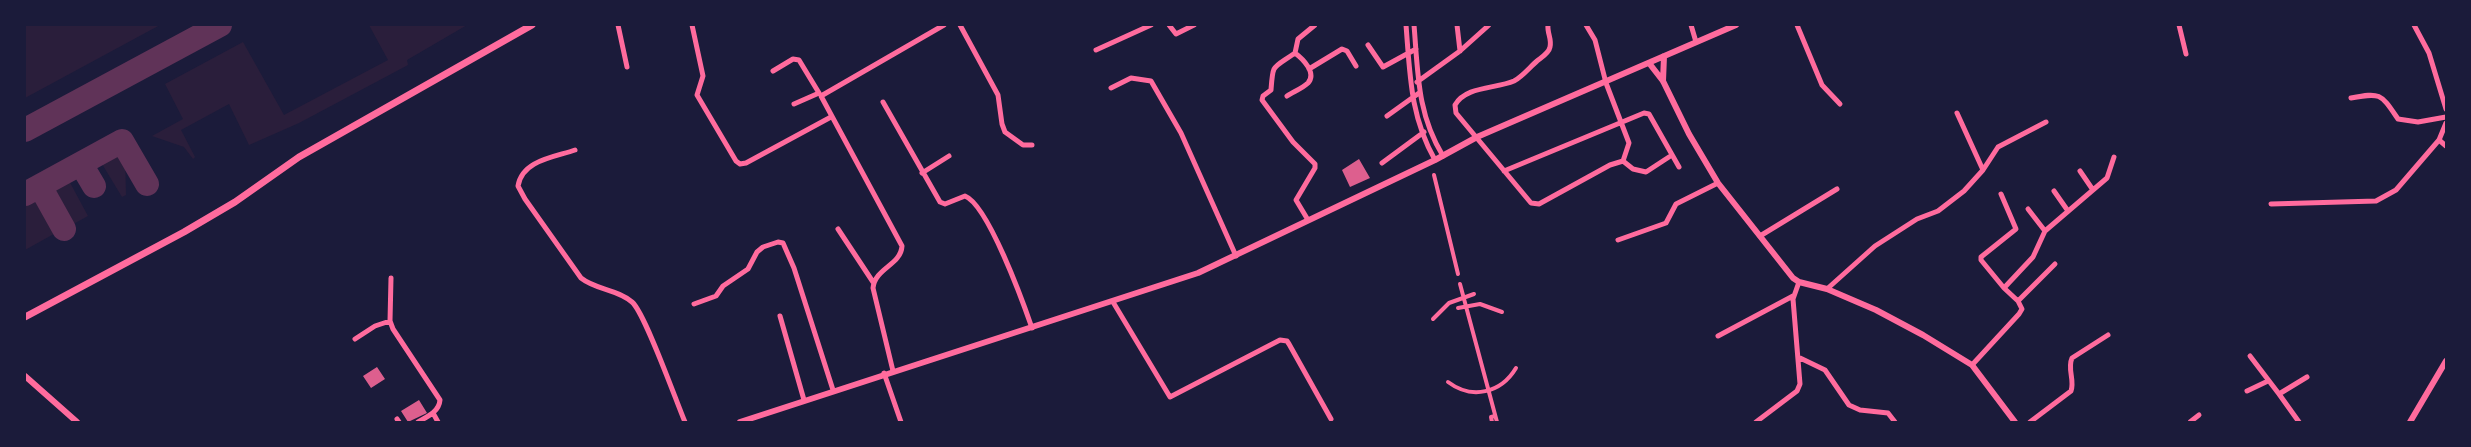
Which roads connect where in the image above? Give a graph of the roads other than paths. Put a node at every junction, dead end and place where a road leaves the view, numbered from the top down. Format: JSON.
{"nodes":[{"id":1,"x":532,"y":25,"type":"edge"},
{"id":2,"x":618,"y":25,"type":"edge"},
{"id":3,"x":692,"y":25,"type":"edge"},
{"id":4,"x":944,"y":25,"type":"edge"},
{"id":5,"x":960,"y":25,"type":"edge"},
{"id":6,"x":1151,"y":25,"type":"edge"},
{"id":7,"x":1169,"y":25,"type":"edge"},
{"id":8,"x":1194,"y":25,"type":"edge"},
{"id":9,"x":1315,"y":25,"type":"edge"},
{"id":10,"x":1406,"y":25,"type":"edge"},
{"id":11,"x":1414,"y":25,"type":"edge"},
{"id":12,"x":1457,"y":25,"type":"edge"},
{"id":13,"x":1489,"y":25,"type":"edge"},
{"id":14,"x":1548,"y":25,"type":"edge"},
{"id":15,"x":1586,"y":25,"type":"edge"},
{"id":16,"x":1691,"y":25,"type":"edge"},
{"id":17,"x":1736,"y":25,"type":"edge"},
{"id":18,"x":1797,"y":25,"type":"edge"},
{"id":19,"x":2179,"y":25,"type":"edge"},
{"id":20,"x":2414,"y":25,"type":"edge"},
{"id":21,"x":1696,"y":42,"type":"junction"},
{"id":22,"x":1368,"y":44,"type":"dead end"},
{"id":23,"x":1416,"y":49,"type":"junction"},
{"id":24,"x":1096,"y":50,"type":"dead end"},
{"id":25,"x":1460,"y":51,"type":"junction"},
{"id":26,"x":1295,"y":53,"type":"junction"},
{"id":27,"x":1408,"y":53,"type":"junction"},
{"id":28,"x":2186,"y":54,"type":"dead end"},
{"id":29,"x":1664,"y":56,"type":"junction"},
{"id":30,"x":1649,"y":63,"type":"junction"},
{"id":31,"x":1356,"y":66,"type":"dead end"},
{"id":32,"x":627,"y":67,"type":"dead end"},
{"id":33,"x":1309,"y":69,"type":"junction"},
{"id":34,"x":773,"y":71,"type":"dead end"},
{"id":35,"x":1420,"y":82,"type":"junction"},
{"id":36,"x":1663,"y":82,"type":"junction"},
{"id":37,"x":1606,"y":83,"type":"junction"},
{"id":38,"x":1412,"y":84,"type":"junction"},
{"id":39,"x":1111,"y":88,"type":"dead end"},
{"id":40,"x":1419,"y":93,"type":"junction"},
{"id":41,"x":820,"y":94,"type":"junction"},
{"id":42,"x":1287,"y":96,"type":"dead end"},
{"id":43,"x":1411,"y":98,"type":"junction"},
{"id":44,"x":2350,"y":98,"type":"dead end"},
{"id":45,"x":883,"y":102,"type":"dead end"},
{"id":46,"x":794,"y":104,"type":"dead end"},
{"id":47,"x":1840,"y":104,"type":"dead end"},
{"id":48,"x":2446,"y":109,"type":"edge"},
{"id":49,"x":1957,"y":113,"type":"dead end"},
{"id":50,"x":1387,"y":116,"type":"dead end"},
{"id":51,"x":830,"y":117,"type":"junction"},
{"id":52,"x":2446,"y":117,"type":"edge"},
{"id":53,"x":2046,"y":122,"type":"dead end"},
{"id":54,"x":1622,"y":123,"type":"junction"},
{"id":55,"x":2446,"y":123,"type":"edge"},
{"id":56,"x":1428,"y":128,"type":"junction"},
{"id":57,"x":1422,"y":134,"type":"junction"},
{"id":58,"x":1477,"y":137,"type":"junction"},
{"id":59,"x":2439,"y":140,"type":"junction"},
{"id":60,"x":1032,"y":145,"type":"dead end"},
{"id":61,"x":2446,"y":146,"type":"edge"},
{"id":62,"x":576,"y":150,"type":"dead end"},
{"id":63,"x":1672,"y":155,"type":"junction"},
{"id":64,"x":950,"y":156,"type":"dead end"},
{"id":65,"x":1443,"y":156,"type":"junction"},
{"id":66,"x":2114,"y":157,"type":"dead end"},
{"id":67,"x":1435,"y":160,"type":"junction"},
{"id":68,"x":1623,"y":161,"type":"junction"},
{"id":69,"x":1382,"y":163,"type":"dead end"},
{"id":70,"x":1679,"y":167,"type":"dead end"},
{"id":71,"x":1983,"y":170,"type":"junction"},
{"id":72,"x":1504,"y":171,"type":"junction"},
{"id":73,"x":2080,"y":171,"type":"dead end"},
{"id":74,"x":922,"y":173,"type":"junction"},
{"id":75,"x":1434,"y":174,"type":"dead end"},
{"id":76,"x":1718,"y":183,"type":"junction"},
{"id":77,"x":1837,"y":189,"type":"dead end"},
{"id":78,"x":2093,"y":190,"type":"junction"},
{"id":79,"x":2054,"y":191,"type":"dead end"},
{"id":80,"x":2001,"y":194,"type":"dead end"},
{"id":81,"x":2271,"y":204,"type":"dead end"},
{"id":82,"x":2028,"y":209,"type":"dead end"},
{"id":83,"x":2068,"y":211,"type":"junction"},
{"id":84,"x":1308,"y":220,"type":"junction"},
{"id":85,"x":838,"y":229,"type":"dead end"},
{"id":86,"x":2045,"y":231,"type":"junction"},
{"id":87,"x":1760,"y":236,"type":"junction"},
{"id":88,"x":1618,"y":240,"type":"dead end"},
{"id":89,"x":1236,"y":256,"type":"junction"},
{"id":90,"x":2055,"y":264,"type":"dead end"},
{"id":91,"x":1458,"y":274,"type":"dead end"},
{"id":92,"x":391,"y":278,"type":"dead end"},
{"id":93,"x":874,"y":282,"type":"junction"},
{"id":94,"x":1799,"y":282,"type":"junction"},
{"id":95,"x":1460,"y":284,"type":"dead end"},
{"id":96,"x":2004,"y":288,"type":"junction"},
{"id":97,"x":1827,"y":289,"type":"junction"},
{"id":98,"x":1474,"y":294,"type":"dead end"},
{"id":99,"x":1464,"y":296,"type":"junction"},
{"id":100,"x":1793,"y":296,"type":"junction"},
{"id":101,"x":2018,"y":301,"type":"junction"},
{"id":102,"x":1113,"y":302,"type":"junction"},
{"id":103,"x":694,"y":304,"type":"dead end"},
{"id":104,"x":1466,"y":305,"type":"junction"},
{"id":105,"x":1458,"y":308,"type":"dead end"},
{"id":106,"x":1502,"y":312,"type":"dead end"},
{"id":107,"x":780,"y":316,"type":"dead end"},
{"id":108,"x":25,"y":317,"type":"edge"},
{"id":109,"x":1433,"y":319,"type":"dead end"},
{"id":110,"x":390,"y":321,"type":"junction"},
{"id":111,"x":1032,"y":328,"type":"junction"},
{"id":112,"x":2108,"y":335,"type":"dead end"},
{"id":113,"x":1718,"y":336,"type":"dead end"},
{"id":114,"x":355,"y":339,"type":"dead end"},
{"id":115,"x":1798,"y":356,"type":"junction"},
{"id":116,"x":2250,"y":356,"type":"dead end"},
{"id":117,"x":2446,"y":361,"type":"edge"},
{"id":118,"x":1972,"y":364,"type":"junction"},
{"id":119,"x":1516,"y":368,"type":"dead end"},
{"id":120,"x":893,"y":371,"type":"junction"},
{"id":121,"x":884,"y":374,"type":"junction"},
{"id":122,"x":25,"y":376,"type":"edge"},
{"id":123,"x":2307,"y":377,"type":"dead end"},
{"id":124,"x":2268,"y":381,"type":"junction"},
{"id":125,"x":1448,"y":382,"type":"dead end"},
{"id":126,"x":833,"y":390,"type":"junction"},
{"id":127,"x":1489,"y":391,"type":"junction"},
{"id":128,"x":2247,"y":391,"type":"dead end"},
{"id":129,"x":2279,"y":394,"type":"junction"},
{"id":130,"x":804,"y":400,"type":"junction"},
{"id":131,"x":433,"y":413,"type":"junction"},
{"id":132,"x":2200,"y":415,"type":"dead end"},
{"id":133,"x":1495,"y":416,"type":"junction"},
{"id":134,"x":1331,"y":419,"type":"dead end"},
{"id":135,"x":76,"y":422,"type":"edge"},
{"id":136,"x":418,"y":422,"type":"edge"},
{"id":137,"x":438,"y":422,"type":"edge"},
{"id":138,"x":685,"y":422,"type":"edge"},
{"id":139,"x":740,"y":422,"type":"edge"},
{"id":140,"x":901,"y":422,"type":"edge"},
{"id":141,"x":1492,"y":422,"type":"edge"},
{"id":142,"x":1497,"y":422,"type":"edge"},
{"id":143,"x":1756,"y":422,"type":"edge"},
{"id":144,"x":1895,"y":422,"type":"edge"},
{"id":145,"x":2015,"y":422,"type":"edge"},
{"id":146,"x":2030,"y":422,"type":"edge"},
{"id":147,"x":2190,"y":422,"type":"edge"},
{"id":148,"x":2299,"y":422,"type":"edge"},
{"id":149,"x":2410,"y":422,"type":"edge"}],
"edges":[{"from":1,"to":108,"type":"main road"},
{"from":2,"to":32,"type":"street"},
{"from":3,"to":51,"type":"street"},
{"from":4,"to":41,"type":"street"},
{"from":5,"to":60,"type":"street"},
{"from":6,"to":24,"type":"street"},
{"from":7,"to":8,"type":"street"},
{"from":9,"to":26,"type":"street"},
{"from":10,"to":27,"type":"street"},
{"from":11,"to":23,"type":"street"},
{"from":12,"to":25,"type":"street"},
{"from":13,"to":25,"type":"street"},
{"from":14,"to":58,"type":"street"},
{"from":15,"to":37,"type":"street"},
{"from":16,"to":21,"type":"street"},
{"from":17,"to":21,"type":"street"},
{"from":18,"to":47,"type":"street"},
{"from":19,"to":28,"type":"street"},
{"from":20,"to":48,"type":"street"},
{"from":21,"to":29,"type":"street"},
{"from":22,"to":27,"type":"street"},
{"from":23,"to":27,"type":"street"},
{"from":23,"to":35,"type":"street"},
{"from":25,"to":35,"type":"street"},
{"from":26,"to":33,"type":"street"},
{"from":26,"to":84,"type":"street"},
{"from":27,"to":38,"type":"street"},
{"from":29,"to":30,"type":"street"},
{"from":29,"to":36,"type":"street"},
{"from":30,"to":36,"type":"street"},
{"from":30,"to":37,"type":"street"},
{"from":31,"to":33,"type":"street"},
{"from":33,"to":42,"type":"street"},
{"from":34,"to":41,"type":"street"},
{"from":35,"to":38,"type":"street"},
{"from":35,"to":40,"type":"street"},
{"from":36,"to":76,"type":"street"},
{"from":37,"to":54,"type":"street"},
{"from":37,"to":58,"type":"street"},
{"from":38,"to":43,"type":"street"},
{"from":39,"to":89,"type":"street"},
{"from":40,"to":43,"type":"street"},
{"from":40,"to":56,"type":"street"},
{"from":41,"to":46,"type":"street"},
{"from":41,"to":51,"type":"street"},
{"from":43,"to":50,"type":"street"},
{"from":43,"to":57,"type":"street"},
{"from":44,"to":52,"type":"street"},
{"from":45,"to":74,"type":"street"},
{"from":49,"to":71,"type":"street"},
{"from":51,"to":93,"type":"street"},
{"from":53,"to":71,"type":"street"},
{"from":54,"to":63,"type":"street"},
{"from":54,"to":68,"type":"street"},
{"from":54,"to":72,"type":"street"},
{"from":55,"to":59,"type":"street"},
{"from":56,"to":57,"type":"street"},
{"from":56,"to":65,"type":"street"},
{"from":57,"to":67,"type":"street"},
{"from":57,"to":69,"type":"street"},
{"from":58,"to":65,"type":"street"},
{"from":58,"to":72,"type":"street"},
{"from":59,"to":61,"type":"street"},
{"from":59,"to":81,"type":"street"},
{"from":62,"to":138,"type":"street"},
{"from":63,"to":68,"type":"street"},
{"from":63,"to":70,"type":"street"},
{"from":64,"to":74,"type":"street"},
{"from":65,"to":67,"type":"street"},
{"from":66,"to":78,"type":"street"},
{"from":67,"to":84,"type":"street"},
{"from":68,"to":72,"type":"street"},
{"from":71,"to":97,"type":"street"},
{"from":73,"to":78,"type":"street"},
{"from":74,"to":111,"type":"street"},
{"from":75,"to":91,"type":"street"},
{"from":76,"to":87,"type":"street"},
{"from":76,"to":88,"type":"street"},
{"from":77,"to":87,"type":"street"},
{"from":78,"to":83,"type":"street"},
{"from":79,"to":83,"type":"street"},
{"from":80,"to":96,"type":"street"},
{"from":82,"to":86,"type":"street"},
{"from":83,"to":86,"type":"street"},
{"from":84,"to":89,"type":"street"},
{"from":85,"to":93,"type":"street"},
{"from":86,"to":96,"type":"street"},
{"from":87,"to":94,"type":"street"},
{"from":89,"to":102,"type":"street"},
{"from":90,"to":101,"type":"street"},
{"from":92,"to":110,"type":"street"},
{"from":93,"to":120,"type":"street"},
{"from":94,"to":97,"type":"street"},
{"from":94,"to":100,"type":"street"},
{"from":95,"to":99,"type":"street"},
{"from":96,"to":101,"type":"street"},
{"from":97,"to":118,"type":"street"},
{"from":98,"to":99,"type":"street"},
{"from":99,"to":104,"type":"street"},
{"from":99,"to":109,"type":"street"},
{"from":100,"to":113,"type":"street"},
{"from":100,"to":115,"type":"street"},
{"from":101,"to":118,"type":"street"},
{"from":102,"to":111,"type":"street"},
{"from":102,"to":134,"type":"street"},
{"from":103,"to":126,"type":"street"},
{"from":104,"to":105,"type":"street"},
{"from":104,"to":106,"type":"street"},
{"from":104,"to":127,"type":"street"},
{"from":107,"to":130,"type":"street"},
{"from":110,"to":114,"type":"street"},
{"from":110,"to":131,"type":"street"},
{"from":111,"to":120,"type":"street"},
{"from":112,"to":146,"type":"street"},
{"from":115,"to":143,"type":"street"},
{"from":115,"to":144,"type":"street"},
{"from":116,"to":124,"type":"street"},
{"from":117,"to":149,"type":"street"},
{"from":118,"to":145,"type":"street"},
{"from":119,"to":127,"type":"street"},
{"from":120,"to":121,"type":"street"},
{"from":121,"to":126,"type":"street"},
{"from":121,"to":140,"type":"street"},
{"from":122,"to":135,"type":"street"},
{"from":123,"to":129,"type":"street"},
{"from":124,"to":128,"type":"street"},
{"from":124,"to":129,"type":"street"},
{"from":125,"to":127,"type":"street"},
{"from":126,"to":130,"type":"street"},
{"from":127,"to":133,"type":"street"},
{"from":129,"to":148,"type":"street"},
{"from":130,"to":139,"type":"street"},
{"from":131,"to":136,"type":"street"},
{"from":131,"to":137,"type":"street"},
{"from":132,"to":147,"type":"street"},
{"from":133,"to":141,"type":"street"},
{"from":133,"to":142,"type":"street"}]}
